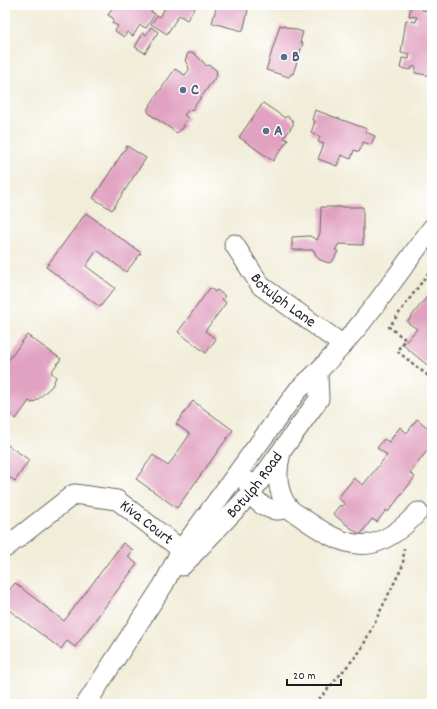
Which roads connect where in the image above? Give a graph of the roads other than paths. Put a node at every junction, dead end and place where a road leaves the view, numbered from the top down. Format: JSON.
{"nodes":[{"id":1,"x":432,"y":228,"type":"edge"},
{"id":2,"x":234,"y":244,"type":"dead end"},
{"id":3,"x":343,"y":345,"type":"junction"},
{"id":4,"x":318,"y":373,"type":"junction"},
{"id":5,"x":298,"y":390,"type":"junction"},
{"id":6,"x":281,"y":452,"type":"junction"},
{"id":7,"x":250,"y":493,"type":"junction"},
{"id":8,"x":289,"y":508,"type":"junction"},
{"id":9,"x":418,"y":512,"type":"dead end"},
{"id":10,"x":5,"y":548,"type":"edge"},
{"id":11,"x":186,"y":554,"type":"junction"},
{"id":12,"x":86,"y":704,"type":"edge"}],
"edges":[{"from":1,"to":3,"type":"street","name":"Botulph Road"},
{"from":2,"to":3,"type":"street","name":"Botulph Lane"},
{"from":3,"to":4,"type":"street","name":"Botulph Road"},
{"from":4,"to":5,"type":"street","name":"Botulph Road"},
{"from":4,"to":6,"type":"street","name":"Botulph Road"},
{"from":5,"to":7,"type":"street"},
{"from":5,"to":11,"type":"street","name":"Botulph Road"},
{"from":6,"to":7,"type":"street","name":"Botulph Road"},
{"from":6,"to":8,"type":"street"},
{"from":7,"to":8,"type":"street"},
{"from":7,"to":11,"type":"street","name":"Botulph Road"},
{"from":8,"to":9,"type":"street"},
{"from":10,"to":11,"type":"street","name":"Kiva Court"},
{"from":11,"to":12,"type":"street","name":"Botulph Road"}]}
